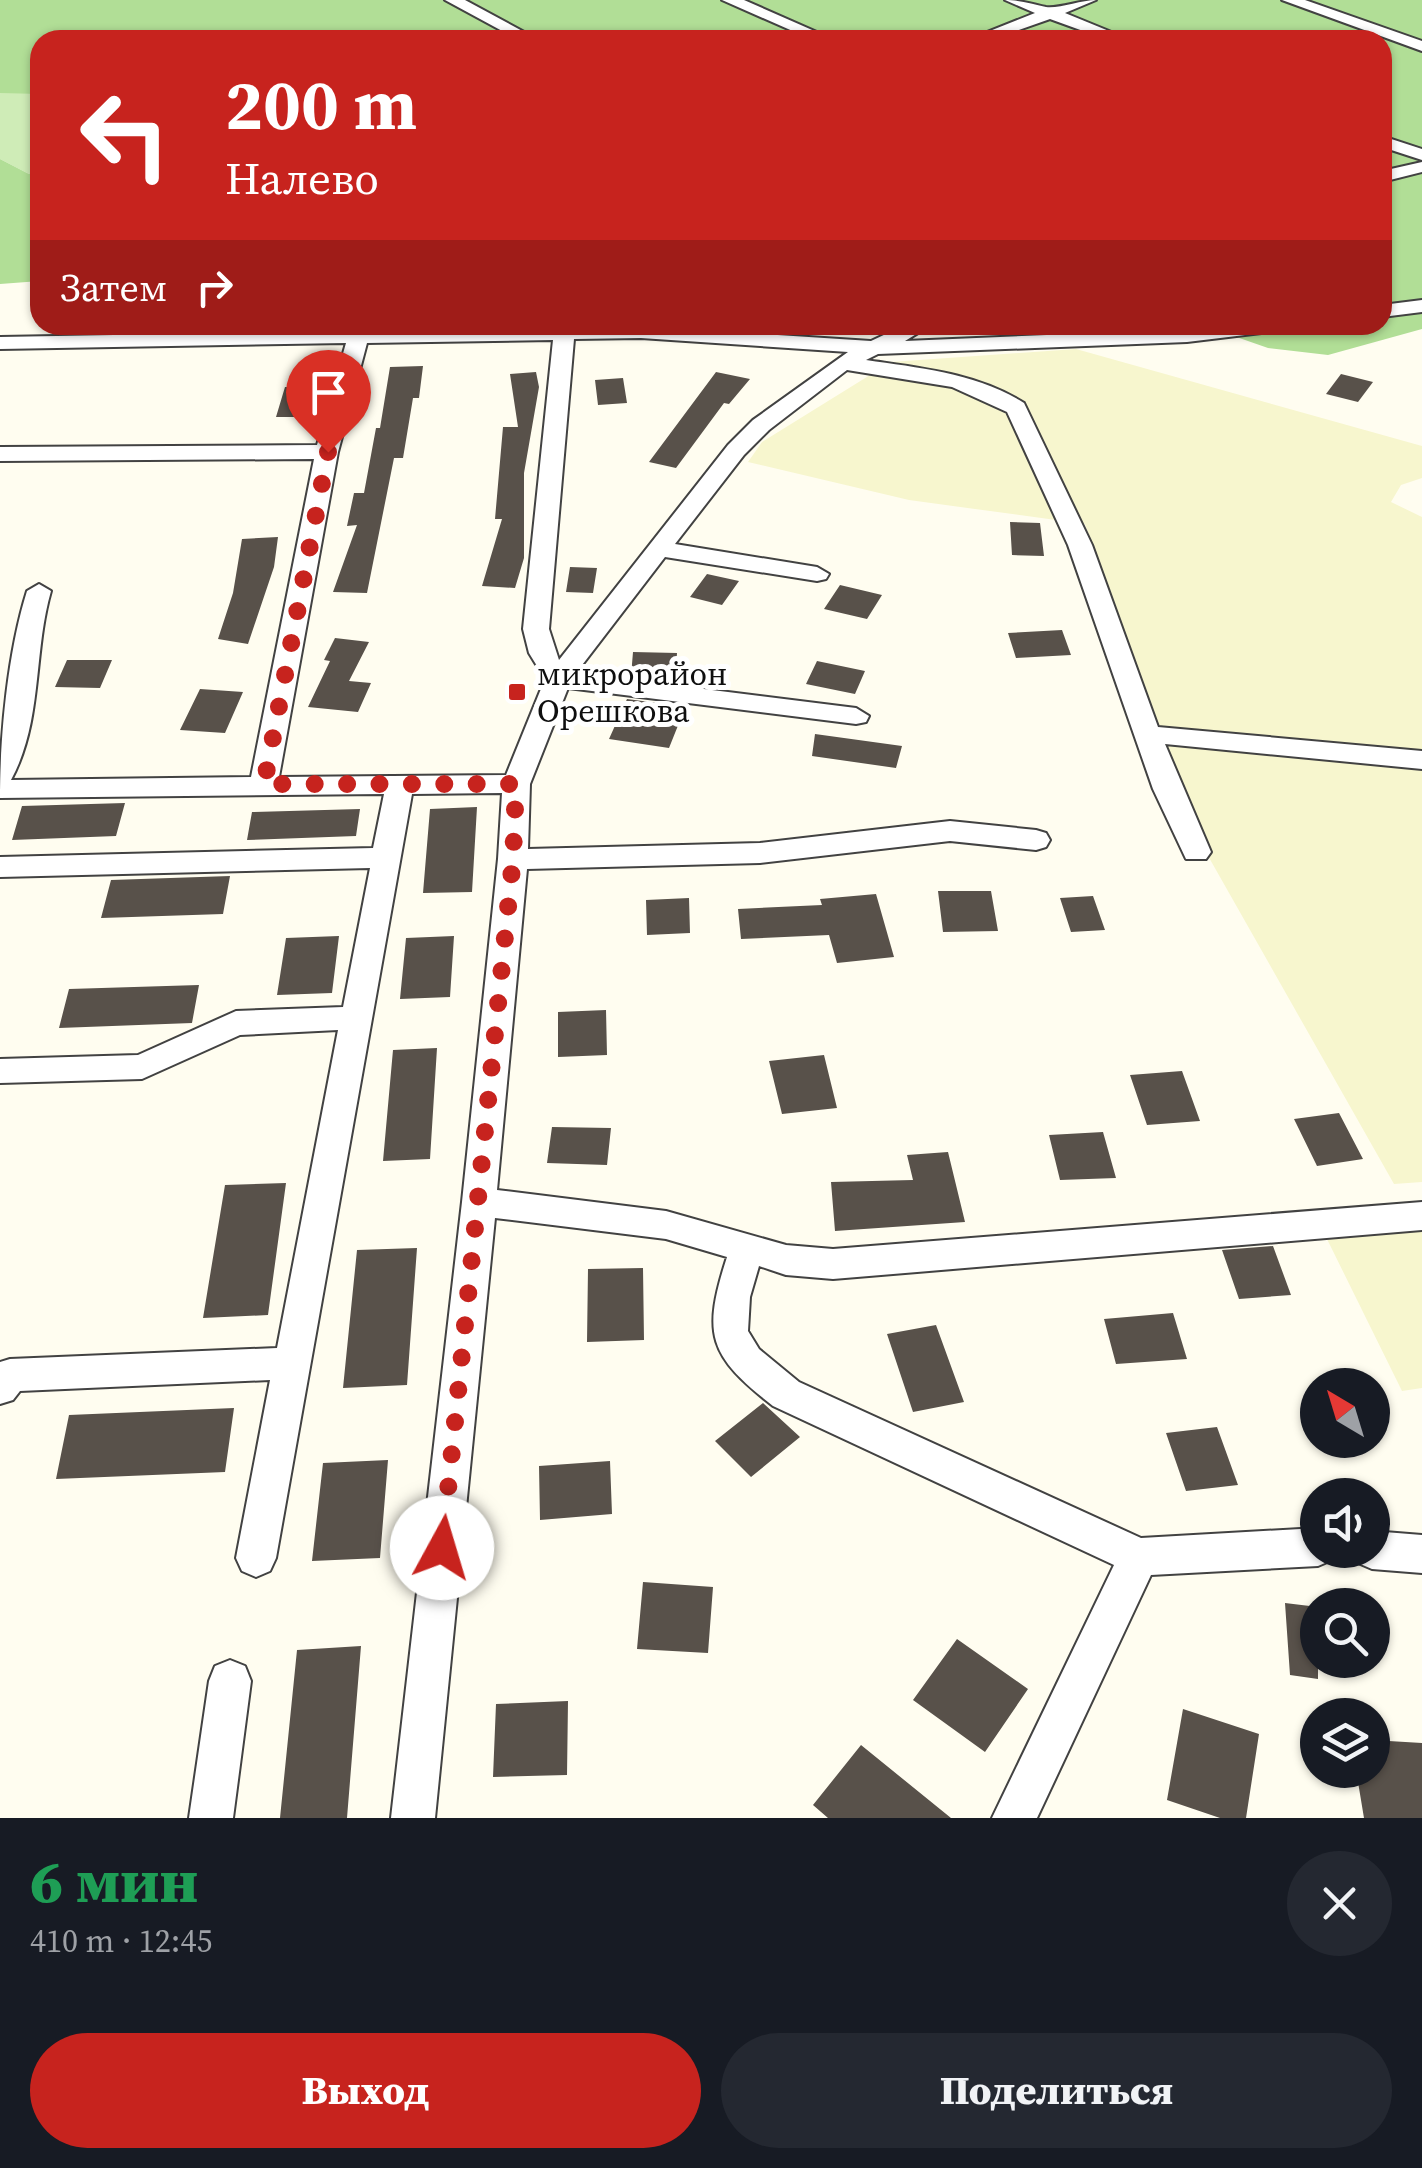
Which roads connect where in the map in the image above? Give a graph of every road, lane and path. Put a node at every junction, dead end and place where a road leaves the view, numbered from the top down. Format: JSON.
{"nodes":[{"id":1,"x":453,"y":0,"type":"edge"},
{"id":2,"x":730,"y":0,"type":"edge"},
{"id":3,"x":1013,"y":0,"type":"edge"},
{"id":4,"x":1088,"y":0,"type":"edge"},
{"id":5,"x":1290,"y":0,"type":"edge"},
{"id":6,"x":1048,"y":14,"type":"junction"},
{"id":7,"x":511,"y":30,"type":"edge"},
{"id":8,"x":803,"y":30,"type":"edge"},
{"id":9,"x":1003,"y":30,"type":"edge"},
{"id":10,"x":1094,"y":30,"type":"edge"},
{"id":11,"x":1376,"y":30,"type":"edge"},
{"id":12,"x":1392,"y":36,"type":"edge"},
{"id":13,"x":1422,"y":46,"type":"edge"},
{"id":14,"x":1392,"y":144,"type":"edge"},
{"id":15,"x":1422,"y":155,"type":"edge"},
{"id":16,"x":1422,"y":166,"type":"edge"},
{"id":17,"x":1392,"y":174,"type":"edge"},
{"id":18,"x":1422,"y":306,"type":"edge"},
{"id":19,"x":1392,"y":310,"type":"edge"},
{"id":20,"x":418,"y":335,"type":"edge"},
{"id":21,"x":536,"y":335,"type":"edge"},
{"id":22,"x":603,"y":335,"type":"edge"},
{"id":23,"x":708,"y":335,"type":"edge"},
{"id":24,"x":903,"y":335,"type":"edge"},
{"id":25,"x":1195,"y":335,"type":"edge"},
{"id":26,"x":564,"y":336,"type":"junction"},
{"id":27,"x":357,"y":340,"type":"junction"},
{"id":28,"x":0,"y":343,"type":"edge"},
{"id":29,"x":880,"y":348,"type":"junction"},
{"id":30,"x":843,"y":363,"type":"junction"},
{"id":31,"x":328,"y":452,"type":"junction"},
{"id":32,"x":0,"y":454,"type":"edge"},
{"id":33,"x":661,"y":548,"type":"junction"},
{"id":34,"x":817,"y":574,"type":"dead end"},
{"id":35,"x":39,"y":591,"type":"dead end"},
{"id":36,"x":558,"y":679,"type":"junction"},
{"id":37,"x":856,"y":716,"type":"dead end"},
{"id":38,"x":1146,"y":734,"type":"junction"},
{"id":39,"x":1422,"y":760,"type":"edge"},
{"id":40,"x":0,"y":775,"type":"edge"},
{"id":41,"x":264,"y":784,"type":"junction"},
{"id":42,"x":400,"y":784,"type":"junction"},
{"id":43,"x":516,"y":784,"type":"junction"},
{"id":44,"x":0,"y":789,"type":"edge"},
{"id":45,"x":1036,"y":840,"type":"dead end"},
{"id":46,"x":1196,"y":852,"type":"dead end"},
{"id":47,"x":386,"y":858,"type":"junction"},
{"id":48,"x":513,"y":859,"type":"junction"},
{"id":49,"x":0,"y":867,"type":"edge"},
{"id":50,"x":356,"y":1018,"type":"junction"},
{"id":51,"x":0,"y":1071,"type":"edge"},
{"id":52,"x":479,"y":1202,"type":"junction"},
{"id":53,"x":1422,"y":1216,"type":"edge"},
{"id":54,"x":748,"y":1248,"type":"junction"},
{"id":55,"x":292,"y":1362,"type":"junction"},
{"id":56,"x":0,"y":1388,"type":"edge"},
{"id":57,"x":1300,"y":1548,"type":"edge"},
{"id":58,"x":1390,"y":1551,"type":"edge"},
{"id":59,"x":1422,"y":1554,"type":"edge"},
{"id":60,"x":256,"y":1558,"type":"dead end"},
{"id":61,"x":1138,"y":1558,"type":"junction"},
{"id":62,"x":230,"y":1682,"type":"dead end"},
{"id":63,"x":211,"y":1818,"type":"edge"},
{"id":64,"x":413,"y":1818,"type":"edge"},
{"id":65,"x":1014,"y":1818,"type":"edge"}],
"edges":[{"from":1,"to":7,"type":"street"},
{"from":2,"to":8,"type":"street"},
{"from":3,"to":6,"type":"street"},
{"from":4,"to":6,"type":"street"},
{"from":5,"to":11,"type":"street"},
{"from":6,"to":9,"type":"street"},
{"from":6,"to":10,"type":"street"},
{"from":12,"to":13,"type":"street"},
{"from":14,"to":15,"type":"street"},
{"from":16,"to":17,"type":"street"},
{"from":18,"to":19,"type":"street"},
{"from":20,"to":27,"type":"street"},
{"from":21,"to":26,"type":"street"},
{"from":22,"to":26,"type":"street"},
{"from":23,"to":29,"type":"street"},
{"from":24,"to":29,"type":"street"},
{"from":25,"to":29,"type":"street"},
{"from":26,"to":36,"type":"street"},
{"from":27,"to":28,"type":"street"},
{"from":27,"to":31,"type":"street"},
{"from":29,"to":30,"type":"street"},
{"from":30,"to":33,"type":"street"},
{"from":30,"to":38,"type":"street"},
{"from":31,"to":32,"type":"street"},
{"from":31,"to":41,"type":"street"},
{"from":33,"to":34,"type":"street"},
{"from":33,"to":36,"type":"street"},
{"from":35,"to":40,"type":"street"},
{"from":36,"to":37,"type":"street"},
{"from":36,"to":43,"type":"street"},
{"from":38,"to":39,"type":"street"},
{"from":38,"to":46,"type":"street"},
{"from":41,"to":42,"type":"street"},
{"from":41,"to":44,"type":"street"},
{"from":42,"to":43,"type":"street"},
{"from":42,"to":47,"type":"street"},
{"from":43,"to":48,"type":"street"},
{"from":45,"to":48,"type":"street"},
{"from":47,"to":49,"type":"street"},
{"from":47,"to":50,"type":"street"},
{"from":48,"to":52,"type":"street"},
{"from":50,"to":51,"type":"street"},
{"from":50,"to":55,"type":"street"},
{"from":52,"to":54,"type":"street"},
{"from":52,"to":64,"type":"street"},
{"from":53,"to":54,"type":"street"},
{"from":54,"to":61,"type":"street"},
{"from":55,"to":56,"type":"street"},
{"from":55,"to":60,"type":"street"},
{"from":57,"to":61,"type":"street"},
{"from":58,"to":59,"type":"street"},
{"from":61,"to":65,"type":"street"},
{"from":62,"to":63,"type":"street"}]}
